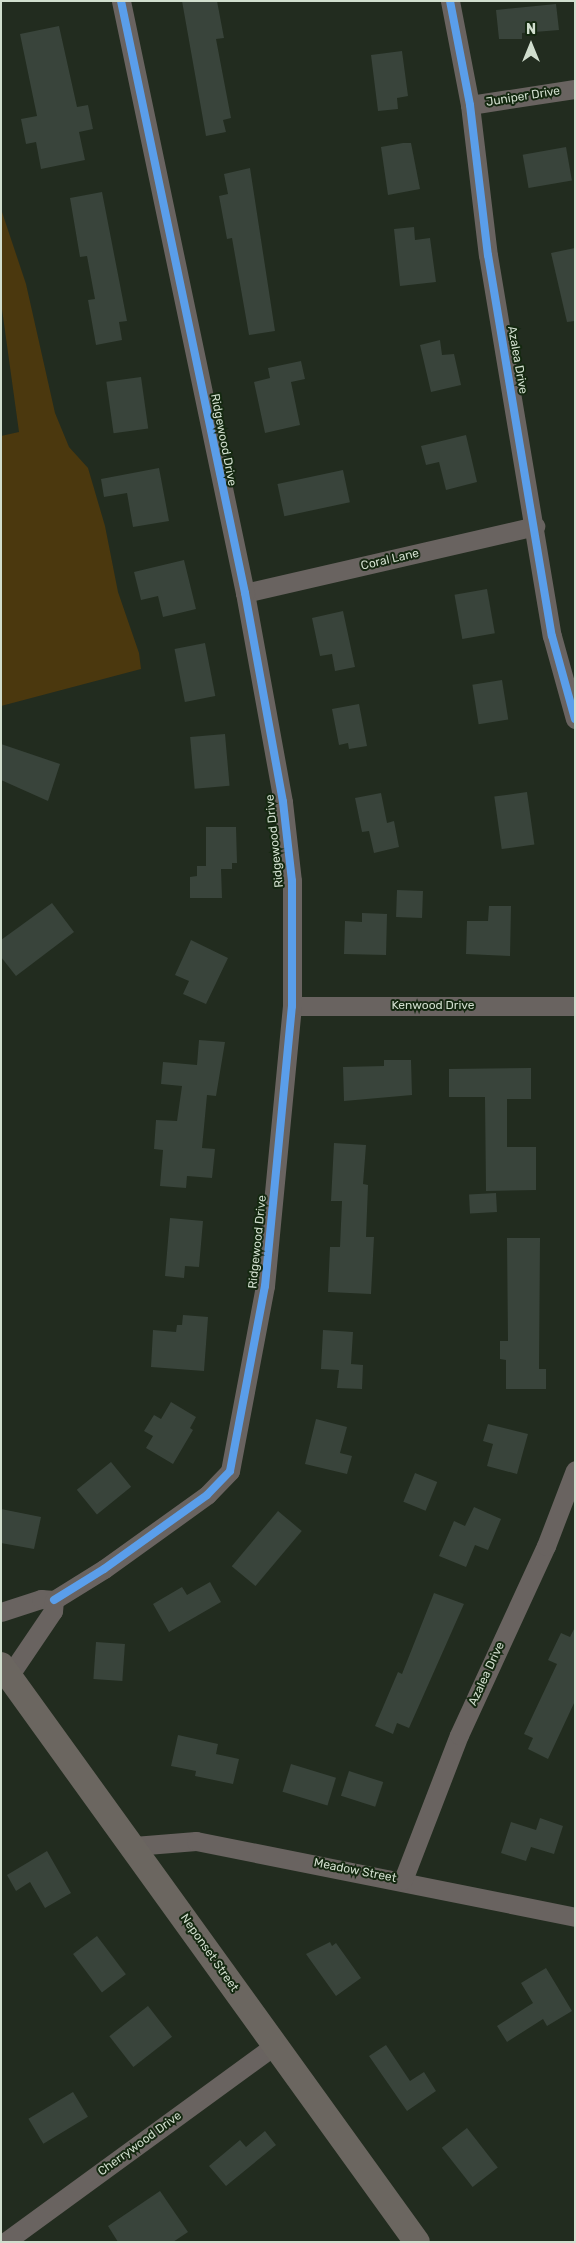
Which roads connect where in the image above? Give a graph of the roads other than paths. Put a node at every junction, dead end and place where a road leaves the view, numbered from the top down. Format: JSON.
{"nodes":[{"id":1,"x":121,"y":1,"type":"edge"},
{"id":2,"x":450,"y":1,"type":"edge"},
{"id":3,"x":575,"y":89,"type":"edge"},
{"id":4,"x":470,"y":105,"type":"junction"},
{"id":5,"x":535,"y":526,"type":"junction"},
{"id":6,"x":245,"y":593,"type":"junction"},
{"id":7,"x":575,"y":720,"type":"edge"},
{"id":8,"x":292,"y":1006,"type":"junction"},
{"id":9,"x":575,"y":1006,"type":"edge"},
{"id":10,"x":575,"y":1470,"type":"edge"},
{"id":11,"x":54,"y":1600,"type":"junction"},
{"id":12,"x":1,"y":1612,"type":"edge"},
{"id":13,"x":5,"y":1670,"type":"edge"},
{"id":14,"x":134,"y":1846,"type":"junction"},
{"id":15,"x":403,"y":1880,"type":"junction"},
{"id":16,"x":575,"y":1917,"type":"edge"},
{"id":17,"x":274,"y":2046,"type":"junction"},
{"id":18,"x":6,"y":2242,"type":"edge"},
{"id":19,"x":417,"y":2242,"type":"edge"}],
"edges":[{"from":1,"to":6,"type":"street","name":"Ridgewood Drive"},
{"from":2,"to":4,"type":"street","name":"Azalea Drive"},
{"from":3,"to":4,"type":"street","name":"Juniper Drive"},
{"from":4,"to":5,"type":"street","name":"Azalea Drive"},
{"from":5,"to":6,"type":"street","name":"Coral Lane"},
{"from":5,"to":7,"type":"street","name":"Azalea Drive"},
{"from":6,"to":8,"type":"street","name":"Ridgewood Drive"},
{"from":8,"to":9,"type":"street","name":"Kenwood Drive"},
{"from":8,"to":11,"type":"street","name":"Ridgewood Drive"},
{"from":10,"to":15,"type":"street","name":"Azalea Drive"},
{"from":11,"to":12,"type":"street","name":"Ridgewood Drive"},
{"from":11,"to":13,"type":"street"},
{"from":13,"to":14,"type":"main road","name":"Neponset Street"},
{"from":14,"to":15,"type":"street","name":"Meadow Street"},
{"from":14,"to":17,"type":"main road","name":"Neponset Street"},
{"from":15,"to":16,"type":"street","name":"Meadow Street"},
{"from":17,"to":18,"type":"street","name":"Cherrywood Drive"},
{"from":17,"to":19,"type":"main road","name":"Neponset Street"}]}
